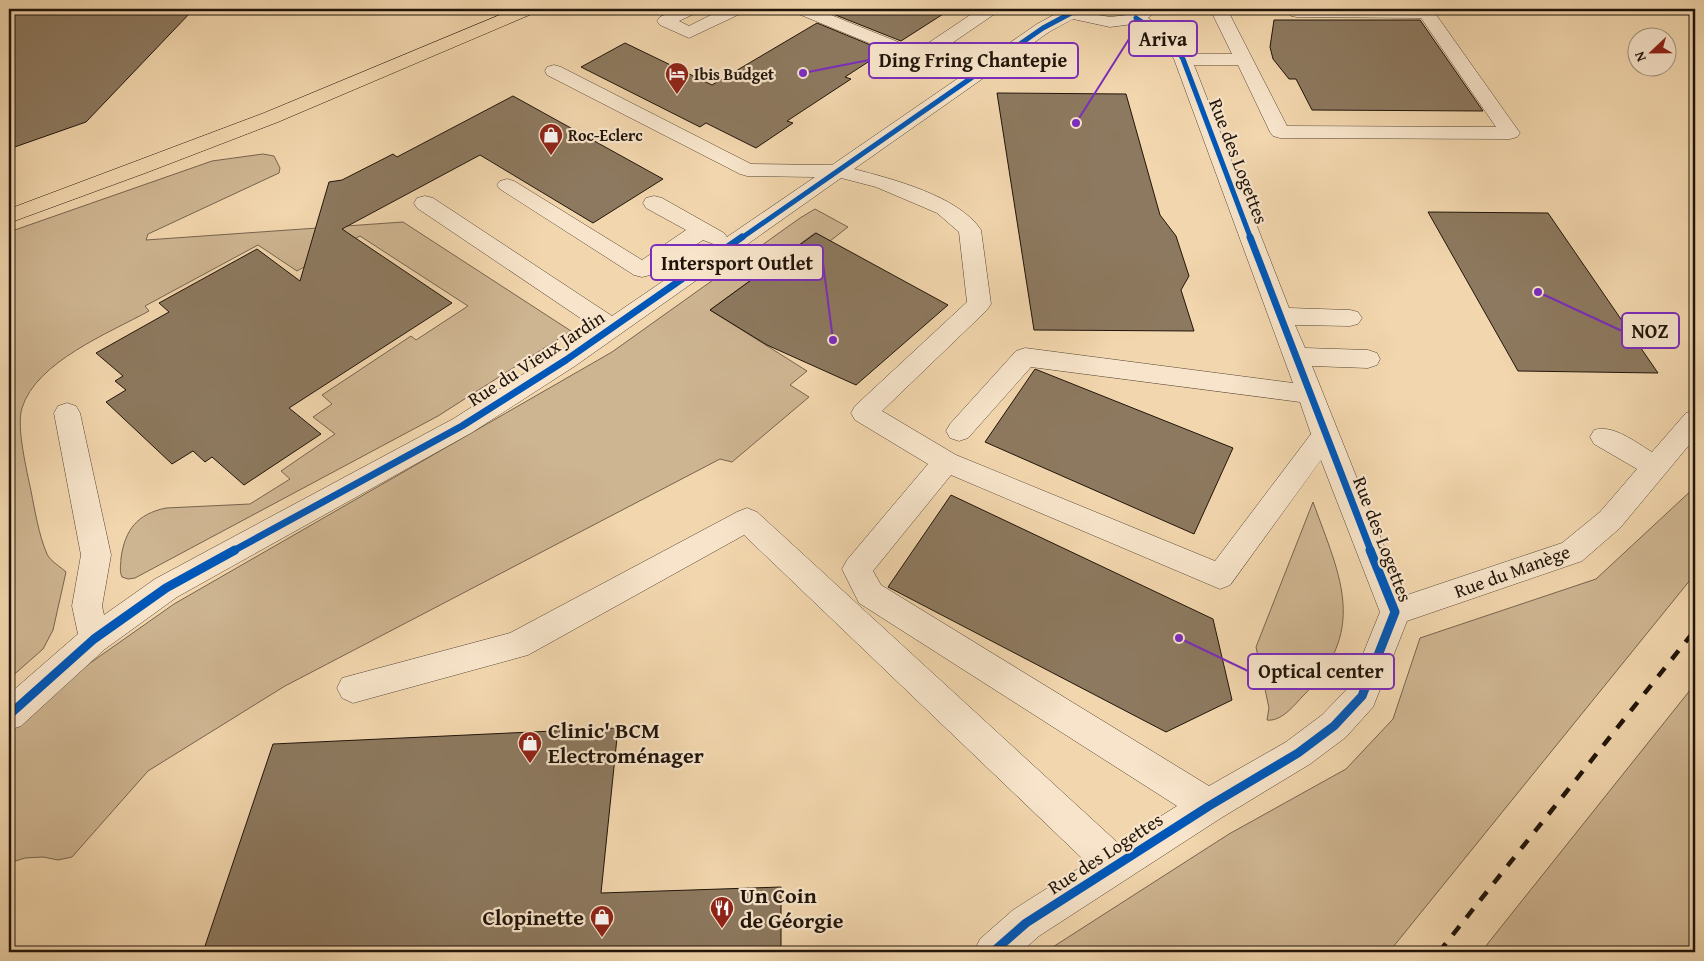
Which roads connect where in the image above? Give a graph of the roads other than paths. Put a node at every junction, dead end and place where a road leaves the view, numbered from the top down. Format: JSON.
{"nodes":[{"id":1,"x":528,"y":9,"type":"edge"},
{"id":2,"x":690,"y":9,"type":"edge"},
{"id":3,"x":736,"y":9,"type":"edge"},
{"id":4,"x":802,"y":9,"type":"edge"},
{"id":5,"x":990,"y":9,"type":"edge"},
{"id":6,"x":1218,"y":9,"type":"edge"},
{"id":7,"x":1070,"y":10,"type":"edge"},
{"id":8,"x":1298,"y":12,"type":"dead end"},
{"id":9,"x":1143,"y":13,"type":"edge"},
{"id":10,"x":920,"y":57,"type":"junction"},
{"id":11,"x":1183,"y":59,"type":"junction"},
{"id":12,"x":1244,"y":60,"type":"junction"},
{"id":13,"x":554,"y":71,"type":"dead end"},
{"id":14,"x":971,"y":78,"type":"junction"},
{"id":15,"x":838,"y":171,"type":"junction"},
{"id":16,"x":506,"y":185,"type":"dead end"},
{"id":17,"x":425,"y":203,"type":"dead end"},
{"id":18,"x":654,"y":203,"type":"dead end"},
{"id":19,"x":9,"y":216,"type":"edge"},
{"id":20,"x":702,"y":230,"type":"junction"},
{"id":21,"x":730,"y":246,"type":"junction"},
{"id":22,"x":1280,"y":316,"type":"junction"},
{"id":23,"x":1350,"y":318,"type":"dead end"},
{"id":24,"x":612,"y":328,"type":"junction"},
{"id":25,"x":1296,"y":357,"type":"junction"},
{"id":26,"x":1368,"y":359,"type":"dead end"},
{"id":27,"x":1310,"y":394,"type":"junction"},
{"id":28,"x":67,"y":413,"type":"dead end"},
{"id":29,"x":1695,"y":420,"type":"edge"},
{"id":30,"x":959,"y":431,"type":"dead end"},
{"id":31,"x":1325,"y":436,"type":"junction"},
{"id":32,"x":1603,"y":437,"type":"dead end"},
{"id":33,"x":946,"y":462,"type":"junction"},
{"id":34,"x":1656,"y":467,"type":"junction"},
{"id":35,"x":1395,"y":612,"type":"junction"},
{"id":36,"x":94,"y":639,"type":"junction"},
{"id":37,"x":353,"y":688,"type":"dead end"},
{"id":38,"x":9,"y":715,"type":"edge"},
{"id":39,"x":1209,"y":806,"type":"junction"},
{"id":40,"x":1116,"y":866,"type":"junction"},
{"id":41,"x":993,"y":952,"type":"edge"}],
"edges":[{"from":1,"to":19,"type":"main road"},
{"from":2,"to":3,"type":"street"},
{"from":4,"to":10,"type":"street"},
{"from":5,"to":10,"type":"street"},
{"from":6,"to":12,"type":"street"},
{"from":7,"to":9,"type":"street"},
{"from":7,"to":14,"type":"street","name":"Rue du Vieux Jardin"},
{"from":8,"to":12,"type":"street"},
{"from":9,"to":11,"type":"street","name":"Rue des Logettes"},
{"from":10,"to":14,"type":"street"},
{"from":11,"to":12,"type":"street"},
{"from":11,"to":22,"type":"street","name":"Rue des Logettes"},
{"from":13,"to":15,"type":"street"},
{"from":14,"to":15,"type":"street","name":"Rue du Vieux Jardin"},
{"from":15,"to":21,"type":"street","name":"Rue du Vieux Jardin"},
{"from":15,"to":33,"type":"street"},
{"from":16,"to":20,"type":"street"},
{"from":17,"to":24,"type":"street"},
{"from":18,"to":20,"type":"street"},
{"from":20,"to":21,"type":"street"},
{"from":21,"to":24,"type":"street","name":"Rue du Vieux Jardin"},
{"from":22,"to":23,"type":"street"},
{"from":22,"to":25,"type":"street","name":"Rue des Logettes"},
{"from":24,"to":36,"type":"street","name":"Rue du Vieux Jardin"},
{"from":25,"to":26,"type":"street"},
{"from":25,"to":27,"type":"street","name":"Rue des Logettes"},
{"from":27,"to":30,"type":"street"},
{"from":27,"to":31,"type":"street","name":"Rue des Logettes"},
{"from":28,"to":36,"type":"street"},
{"from":29,"to":34,"type":"street","name":"Rue du Manège"},
{"from":31,"to":33,"type":"street"},
{"from":31,"to":35,"type":"street","name":"Rue des Logettes"},
{"from":32,"to":34,"type":"street"},
{"from":33,"to":39,"type":"street"},
{"from":34,"to":35,"type":"street","name":"Rue du Manège"},
{"from":35,"to":39,"type":"street","name":"Rue des Logettes"},
{"from":36,"to":38,"type":"street","name":"Rue du Vieux Jardin"},
{"from":37,"to":40,"type":"street"},
{"from":39,"to":40,"type":"street","name":"Rue des Logettes"},
{"from":40,"to":41,"type":"street","name":"Rue des Logettes"}]}
